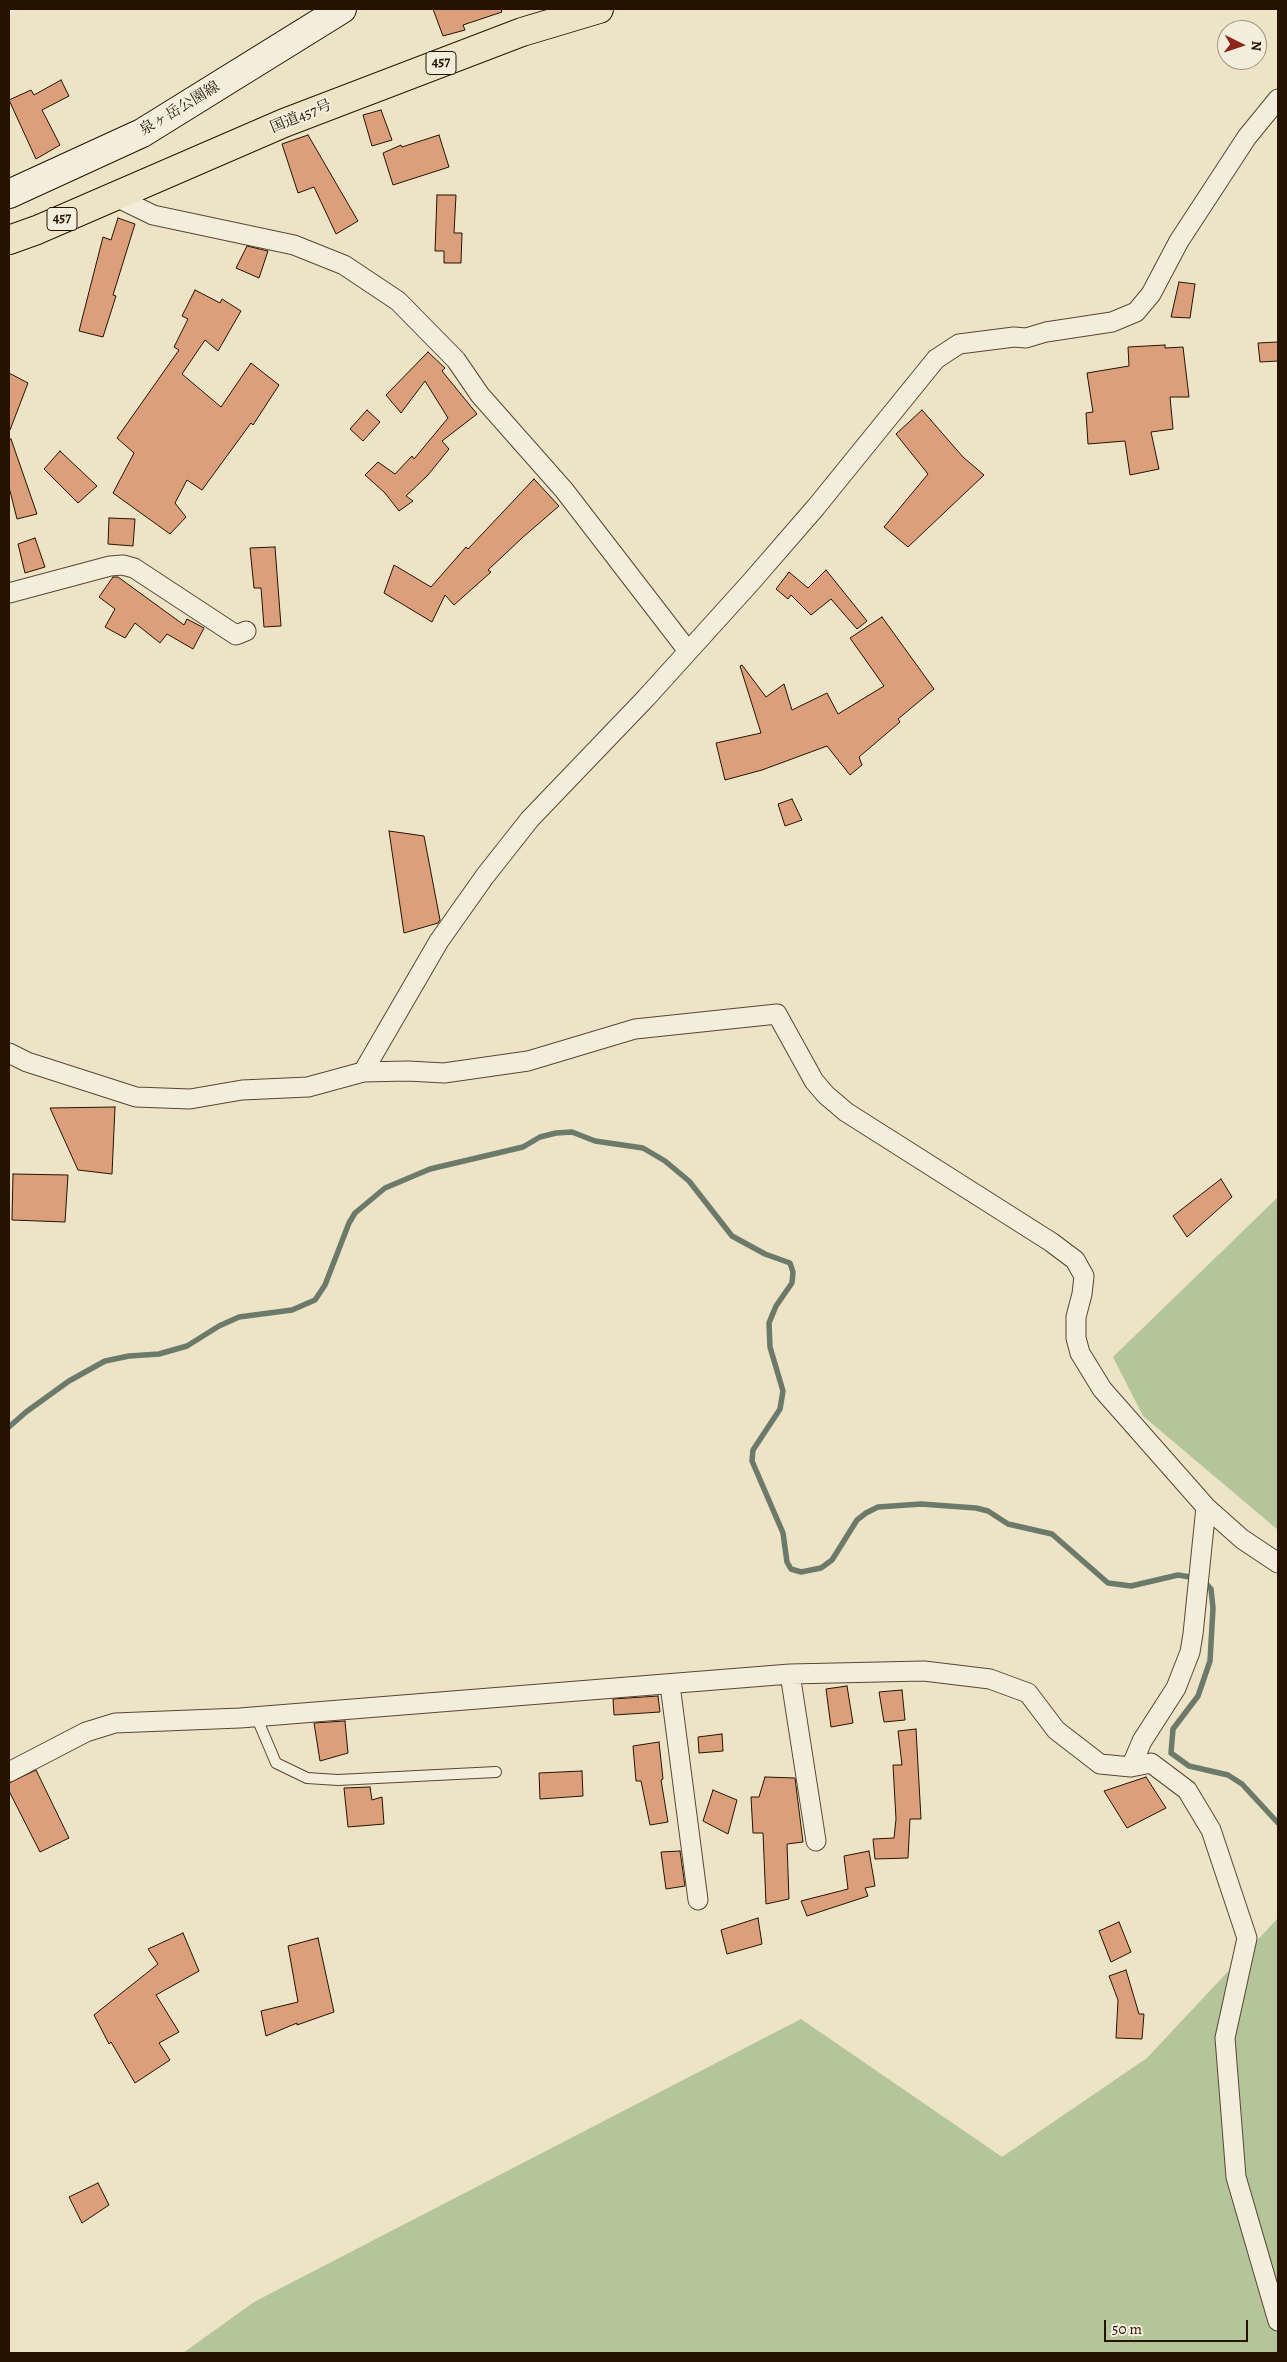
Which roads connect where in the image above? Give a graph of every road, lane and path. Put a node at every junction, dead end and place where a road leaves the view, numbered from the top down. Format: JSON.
{"nodes":[{"id":1,"x":342,"y":9,"type":"edge"},
{"id":2,"x":599,"y":9,"type":"edge"},
{"id":3,"x":1278,"y":99,"type":"edge"},
{"id":4,"x":9,"y":194,"type":"edge"},
{"id":5,"x":114,"y":196,"type":"junction"},
{"id":6,"x":9,"y":240,"type":"edge"},
{"id":7,"x":9,"y":593,"type":"edge"},
{"id":8,"x":246,"y":631,"type":"dead end"},
{"id":9,"x":688,"y":651,"type":"junction"},
{"id":10,"x":9,"y":1053,"type":"edge"},
{"id":11,"x":363,"y":1072,"type":"junction"},
{"id":12,"x":1206,"y":1507,"type":"junction"},
{"id":13,"x":1278,"y":1563,"type":"edge"},
{"id":14,"x":790,"y":1674,"type":"junction"},
{"id":15,"x":670,"y":1685,"type":"junction"},
{"id":16,"x":256,"y":1716,"type":"junction"},
{"id":17,"x":1131,"y":1767,"type":"junction"},
{"id":18,"x":9,"y":1772,"type":"edge"},
{"id":19,"x":496,"y":1772,"type":"dead end"},
{"id":20,"x":816,"y":1841,"type":"dead end"},
{"id":21,"x":698,"y":1900,"type":"dead end"},
{"id":22,"x":1278,"y":2321,"type":"edge"}],
"edges":[{"from":1,"to":4,"type":"main road","name":"泉ヶ岳公園線"},
{"from":2,"to":5,"type":"highway","name":"国道457号","number":"457"},
{"from":3,"to":9,"type":"street"},
{"from":5,"to":6,"type":"highway","name":"国道457号","number":"457"},
{"from":5,"to":9,"type":"street"},
{"from":7,"to":8,"type":"street"},
{"from":9,"to":11,"type":"street"},
{"from":10,"to":11,"type":"street"},
{"from":11,"to":12,"type":"street"},
{"from":12,"to":13,"type":"street"},
{"from":12,"to":17,"type":"street"},
{"from":14,"to":15,"type":"street"},
{"from":14,"to":17,"type":"street"},
{"from":14,"to":20,"type":"street"},
{"from":15,"to":16,"type":"street"},
{"from":15,"to":21,"type":"street"},
{"from":16,"to":18,"type":"street"},
{"from":16,"to":19,"type":"lane"},
{"from":17,"to":22,"type":"street"}]}
